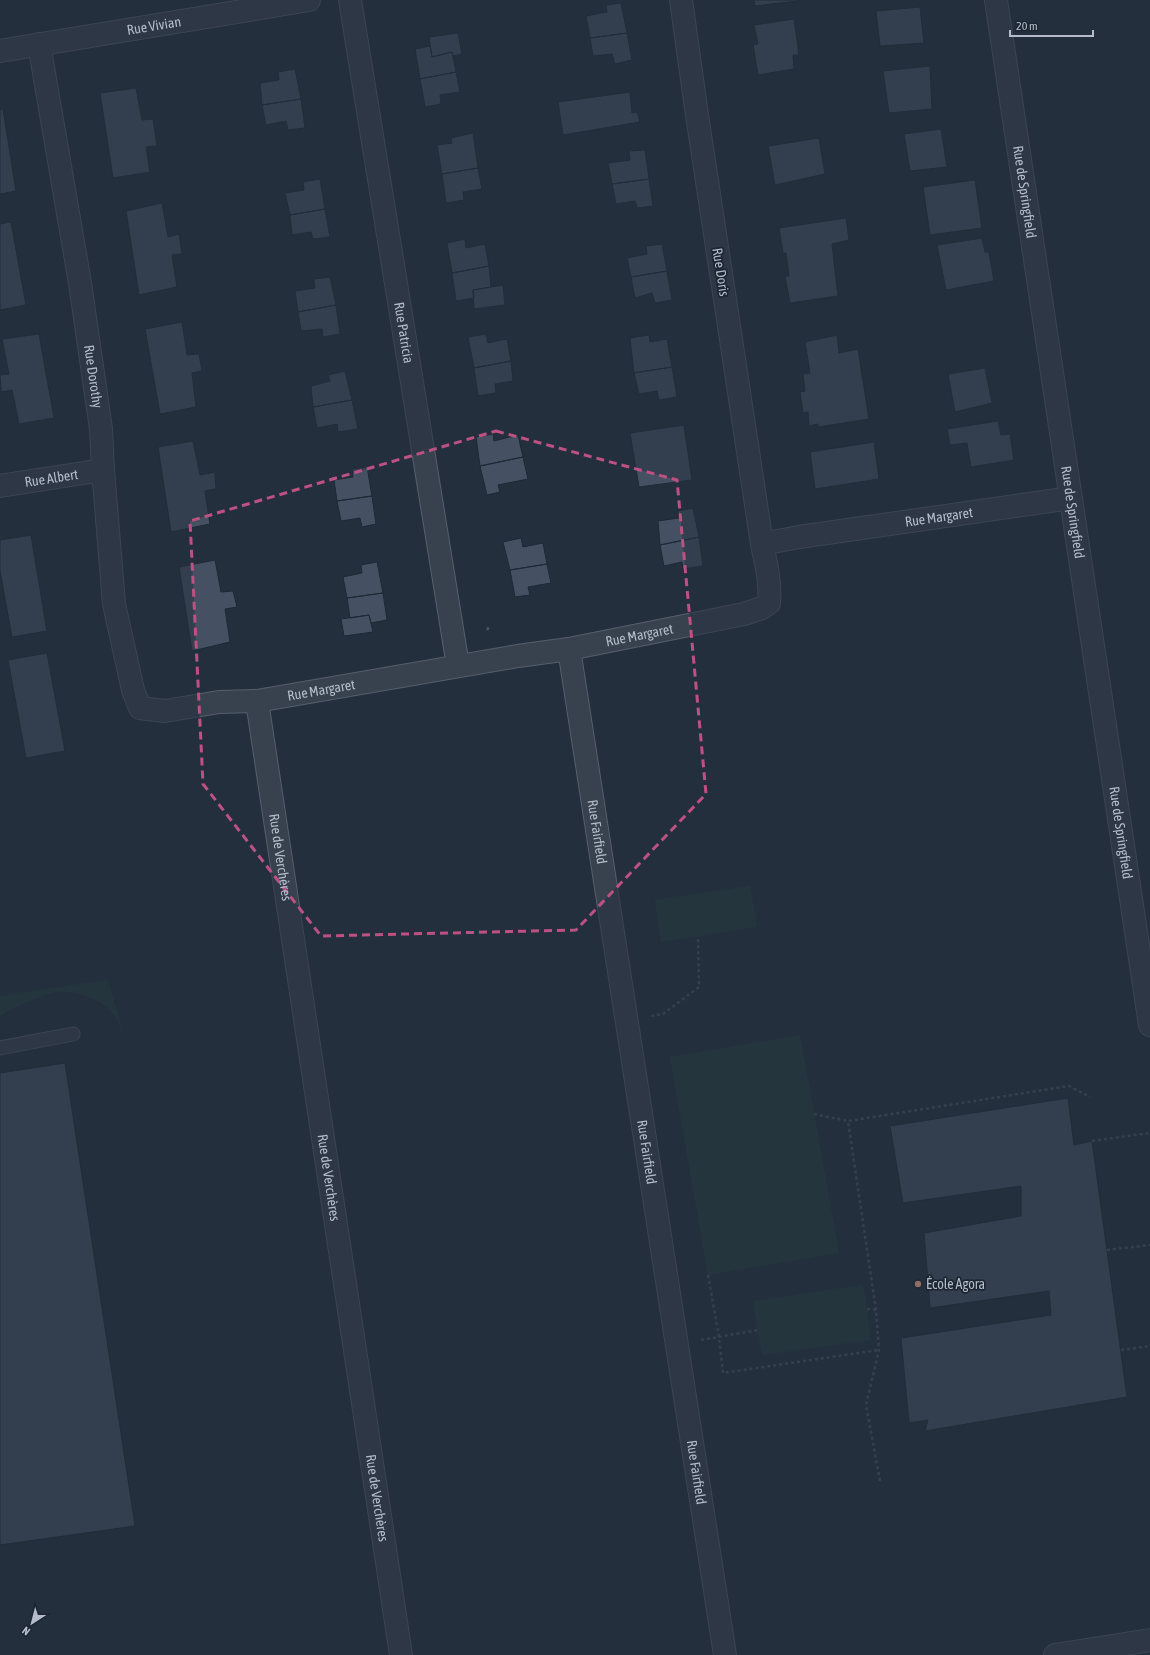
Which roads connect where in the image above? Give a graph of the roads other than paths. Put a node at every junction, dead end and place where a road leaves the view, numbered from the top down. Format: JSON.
{"nodes":[{"id":1,"x":309,"y":0,"type":"edge"},
{"id":2,"x":350,"y":0,"type":"edge"},
{"id":3,"x":681,"y":0,"type":"edge"},
{"id":4,"x":996,"y":0,"type":"edge"},
{"id":5,"x":39,"y":44,"type":"junction"},
{"id":6,"x":0,"y":51,"type":"edge"},
{"id":7,"x":103,"y":470,"type":"junction"},
{"id":8,"x":0,"y":486,"type":"edge"},
{"id":9,"x":1071,"y":498,"type":"junction"},
{"id":10,"x":762,"y":544,"type":"junction"},
{"id":11,"x":569,"y":649,"type":"junction"},
{"id":12,"x":458,"y":666,"type":"junction"},
{"id":13,"x":257,"y":701,"type":"junction"},
{"id":14,"x":140,"y":708,"type":"joint"},
{"id":15,"x":1150,"y":1025,"type":"edge"},
{"id":16,"x":73,"y":1034,"type":"dead end"},
{"id":17,"x":0,"y":1048,"type":"edge"},
{"id":18,"x":1150,"y":1640,"type":"edge"},
{"id":19,"x":401,"y":1655,"type":"edge"},
{"id":20,"x":725,"y":1655,"type":"edge"},
{"id":21,"x":1055,"y":1655,"type":"edge"}],
"edges":[{"from":1,"to":5,"type":"street","name":"Rue Vivian"},
{"from":2,"to":12,"type":"street","name":"Rue Patricia"},
{"from":3,"to":10,"type":"street","name":"Rue Doris"},
{"from":4,"to":9,"type":"street","name":"Rue de Springfield"},
{"from":5,"to":6,"type":"street","name":"Rue Vivian"},
{"from":5,"to":7,"type":"street","name":"Rue Dorothy"},
{"from":7,"to":8,"type":"street","name":"Rue Albert"},
{"from":7,"to":14,"type":"street","name":"Rue Dorothy"},
{"from":9,"to":10,"type":"street","name":"Rue Margaret"},
{"from":9,"to":15,"type":"street","name":"Rue de Springfield"},
{"from":10,"to":11,"type":"street","name":"Rue Margaret"},
{"from":11,"to":12,"type":"street","name":"Rue Margaret"},
{"from":11,"to":20,"type":"street","name":"Rue Fairfield"},
{"from":12,"to":13,"type":"street","name":"Rue Margaret"},
{"from":13,"to":14,"type":"street","name":"Rue Margaret"},
{"from":13,"to":19,"type":"street","name":"Rue de Verchères"},
{"from":16,"to":17,"type":"lane"},
{"from":18,"to":21,"type":"street"}]}
